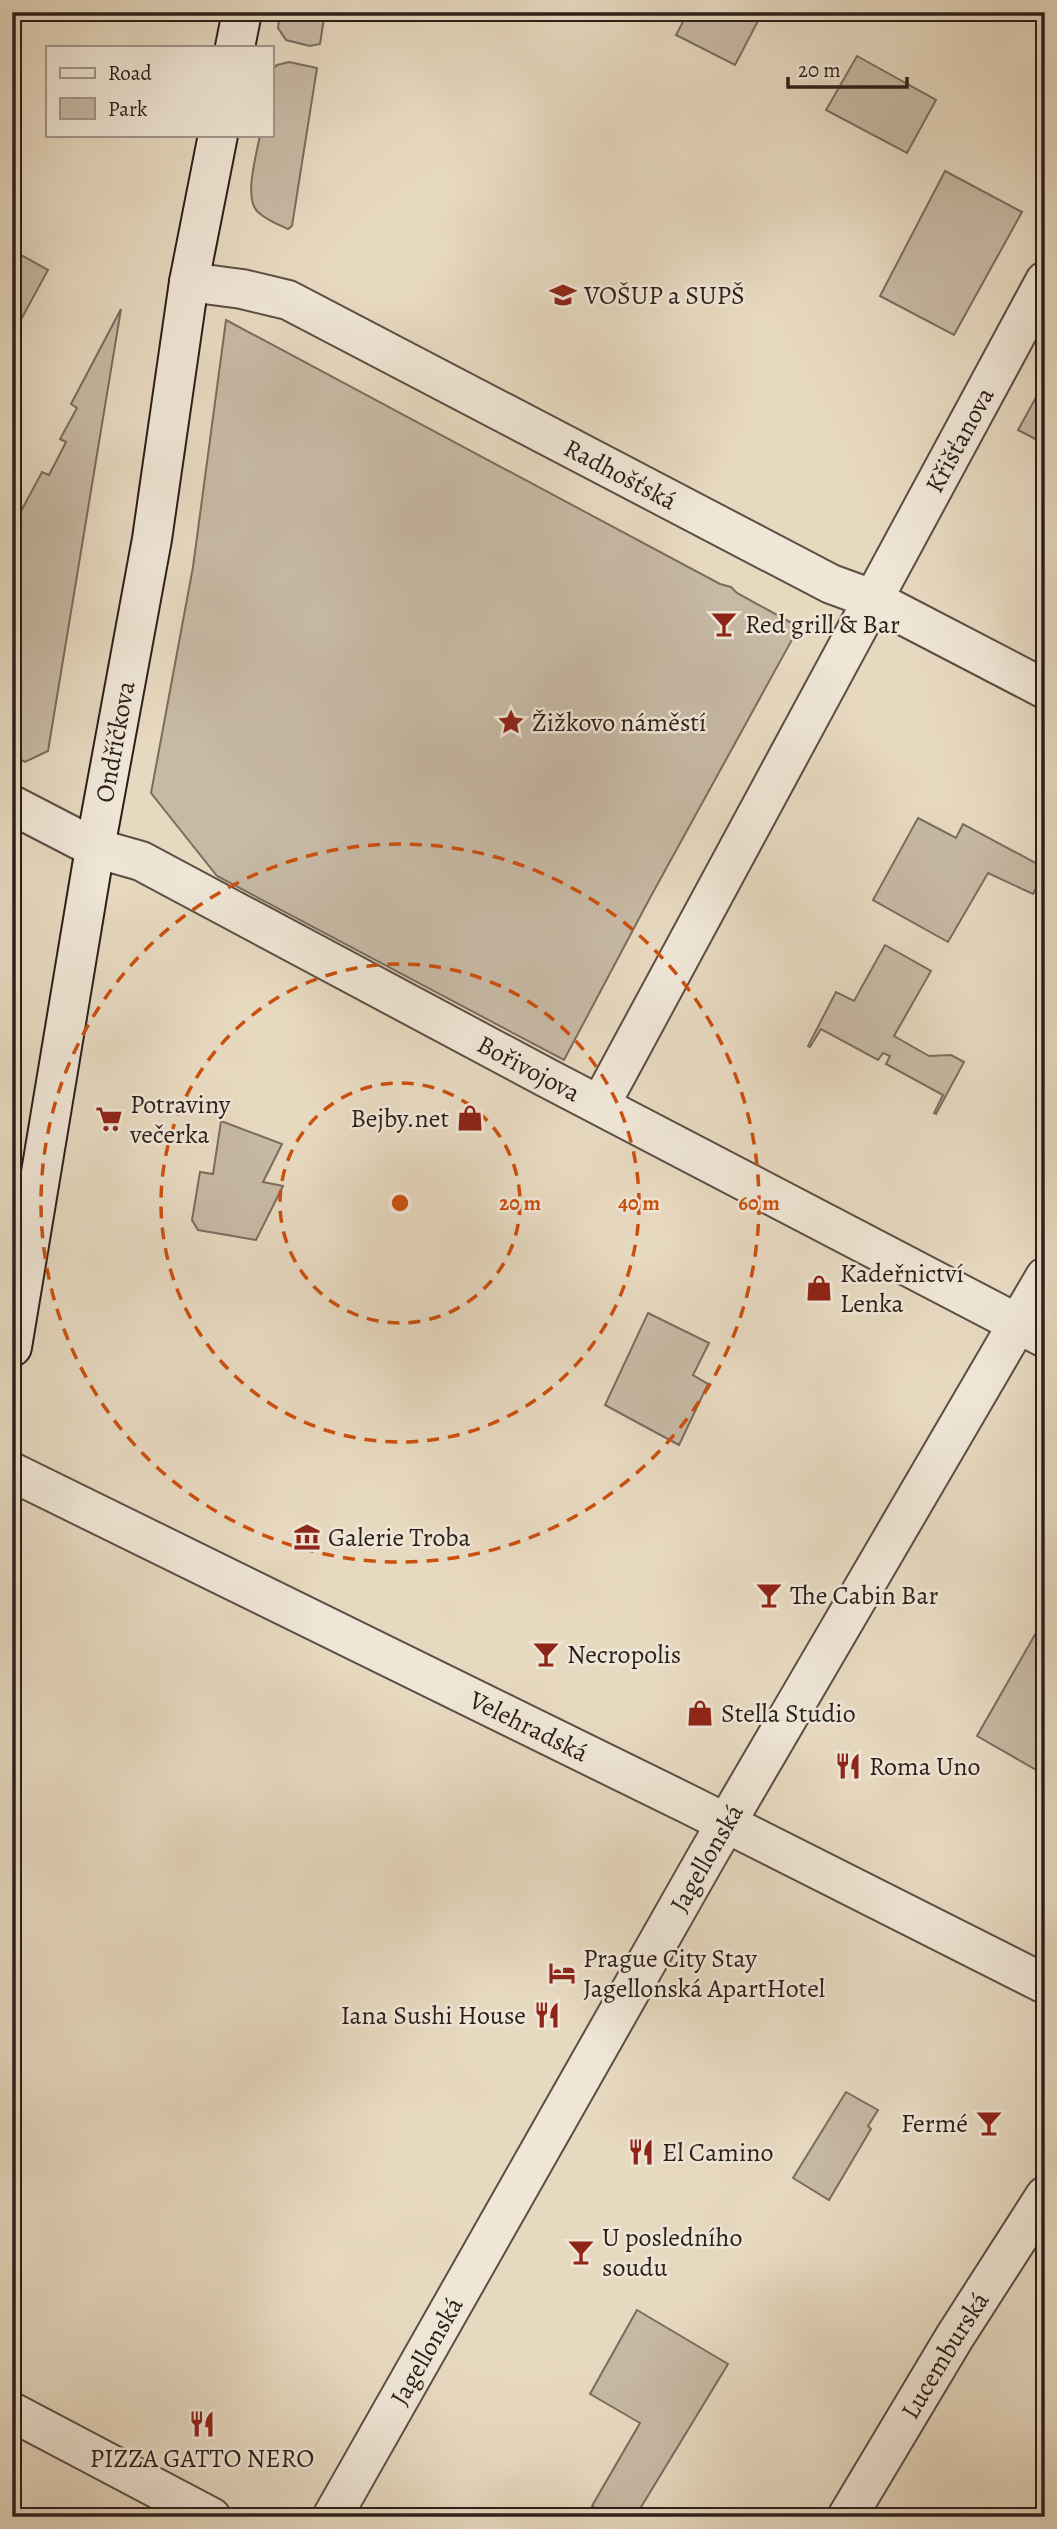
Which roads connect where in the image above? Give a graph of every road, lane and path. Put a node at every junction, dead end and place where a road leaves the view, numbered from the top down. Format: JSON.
{"nodes":[{"id":1,"x":242,"y":12,"type":"edge"},
{"id":2,"x":235,"y":46,"type":"edge"},
{"id":3,"x":218,"y":136,"type":"edge"},
{"id":4,"x":1045,"y":281,"type":"edge"},
{"id":5,"x":189,"y":282,"type":"junction"},
{"id":6,"x":872,"y":599,"type":"junction"},
{"id":7,"x":1045,"y":689,"type":"edge"},
{"id":8,"x":12,"y":805,"type":"edge"},
{"id":9,"x":95,"y":848,"type":"junction"},
{"id":10,"x":600,"y":1105,"type":"junction"},
{"id":11,"x":1045,"y":1277,"type":"edge"},
{"id":12,"x":1032,"y":1331,"type":"edge"},
{"id":13,"x":12,"y":1347,"type":"edge"},
{"id":14,"x":12,"y":1472,"type":"edge"},
{"id":15,"x":726,"y":1823,"type":"junction"},
{"id":16,"x":1045,"y":1984,"type":"edge"},
{"id":17,"x":1045,"y":2196,"type":"edge"},
{"id":18,"x":12,"y":2412,"type":"edge"},
{"id":19,"x":211,"y":2517,"type":"edge"},
{"id":20,"x":332,"y":2517,"type":"edge"},
{"id":21,"x":847,"y":2517,"type":"edge"}],
"edges":[{"from":1,"to":2,"type":"street"},
{"from":3,"to":5,"type":"street","name":"Ondříčkova"},
{"from":4,"to":6,"type":"street","name":"Křišťanova"},
{"from":5,"to":6,"type":"street","name":"Radhošťská"},
{"from":5,"to":9,"type":"street","name":"Ondříčkova"},
{"from":6,"to":7,"type":"street","name":"Radhošťská"},
{"from":6,"to":10,"type":"street"},
{"from":8,"to":9,"type":"street","name":"Bořivojova"},
{"from":9,"to":10,"type":"street","name":"Bořivojova"},
{"from":9,"to":13,"type":"street","name":"Ondříčkova"},
{"from":10,"to":12,"type":"street","name":"Bořivojova"},
{"from":11,"to":12,"type":"street","name":"Jagellonská"},
{"from":12,"to":15,"type":"street","name":"Jagellonská"},
{"from":14,"to":15,"type":"street","name":"Velehradská"},
{"from":15,"to":16,"type":"street","name":"Velehradská"},
{"from":15,"to":20,"type":"street","name":"Jagellonská"},
{"from":17,"to":21,"type":"street","name":"Lucemburská"},
{"from":18,"to":19,"type":"street"}]}
